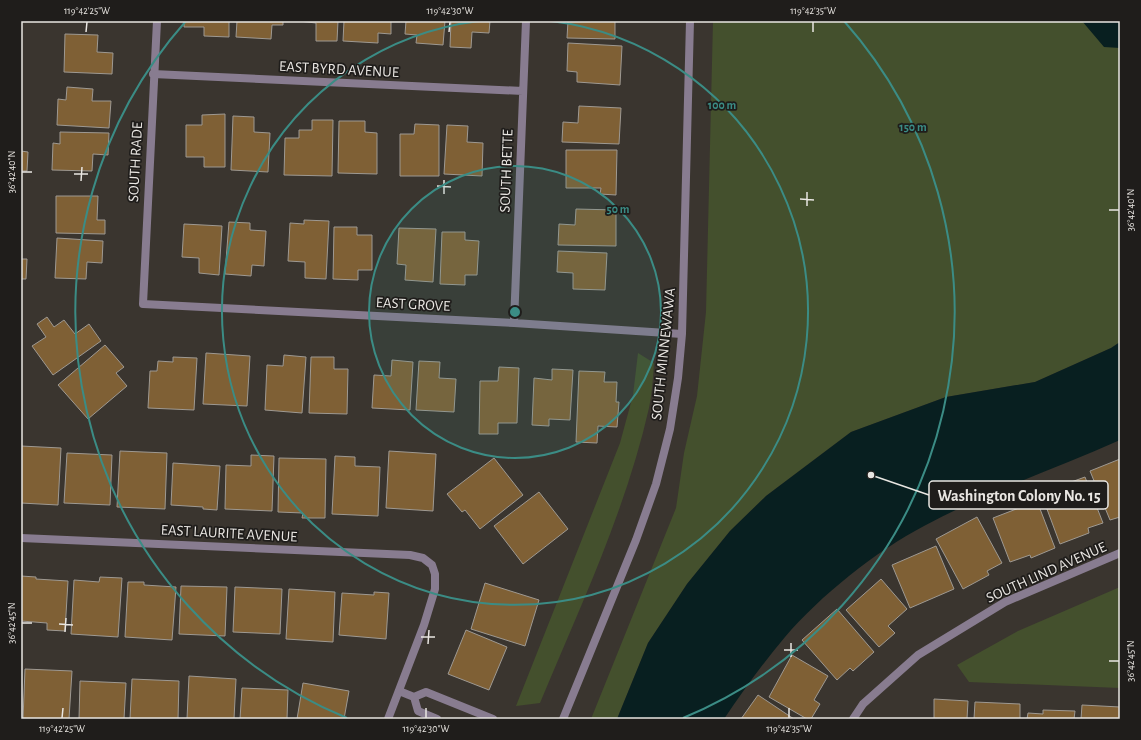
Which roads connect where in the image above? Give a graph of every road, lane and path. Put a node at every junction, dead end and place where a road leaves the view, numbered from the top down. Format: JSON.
{"nodes":[{"id":1,"x":157,"y":21,"type":"edge"},
{"id":2,"x":526,"y":21,"type":"edge"},
{"id":3,"x":690,"y":21,"type":"edge"},
{"id":4,"x":153,"y":74,"type":"junction"},
{"id":5,"x":523,"y":91,"type":"junction"},
{"id":6,"x":143,"y":304,"type":"joint"},
{"id":7,"x":514,"y":323,"type":"junction"},
{"id":8,"x":682,"y":334,"type":"junction"},
{"id":9,"x":21,"y":538,"type":"edge"},
{"id":10,"x":1120,"y":554,"type":"edge"},
{"id":11,"x":399,"y":691,"type":"junction"},
{"id":12,"x":414,"y":697,"type":"junction"},
{"id":13,"x":388,"y":719,"type":"edge"},
{"id":14,"x":437,"y":719,"type":"edge"},
{"id":15,"x":493,"y":719,"type":"edge"},
{"id":16,"x":563,"y":719,"type":"edge"},
{"id":17,"x":853,"y":719,"type":"edge"}],
"edges":[{"from":1,"to":4,"type":"street","name":"SOUTH RADE"},
{"from":2,"to":5,"type":"street","name":"SOUTH BETTE"},
{"from":3,"to":8,"type":"street","name":"SOUTH MINNEWAWA"},
{"from":4,"to":5,"type":"street","name":"EAST BYRD AVENUE"},
{"from":4,"to":6,"type":"street","name":"SOUTH RADE"},
{"from":5,"to":7,"type":"street","name":"SOUTH BETTE"},
{"from":6,"to":7,"type":"street","name":"EAST GROVE"},
{"from":7,"to":8,"type":"street","name":"EAST GROVE"},
{"from":8,"to":16,"type":"street","name":"SOUTH MINNEWAWA"},
{"from":9,"to":11,"type":"street","name":"EAST LAURITE AVENUE"},
{"from":10,"to":17,"type":"street","name":"SOUTH LIND AVENUE"},
{"from":11,"to":12,"type":"street"},
{"from":11,"to":13,"type":"street"},
{"from":12,"to":14,"type":"street"},
{"from":12,"to":15,"type":"street"}]}
